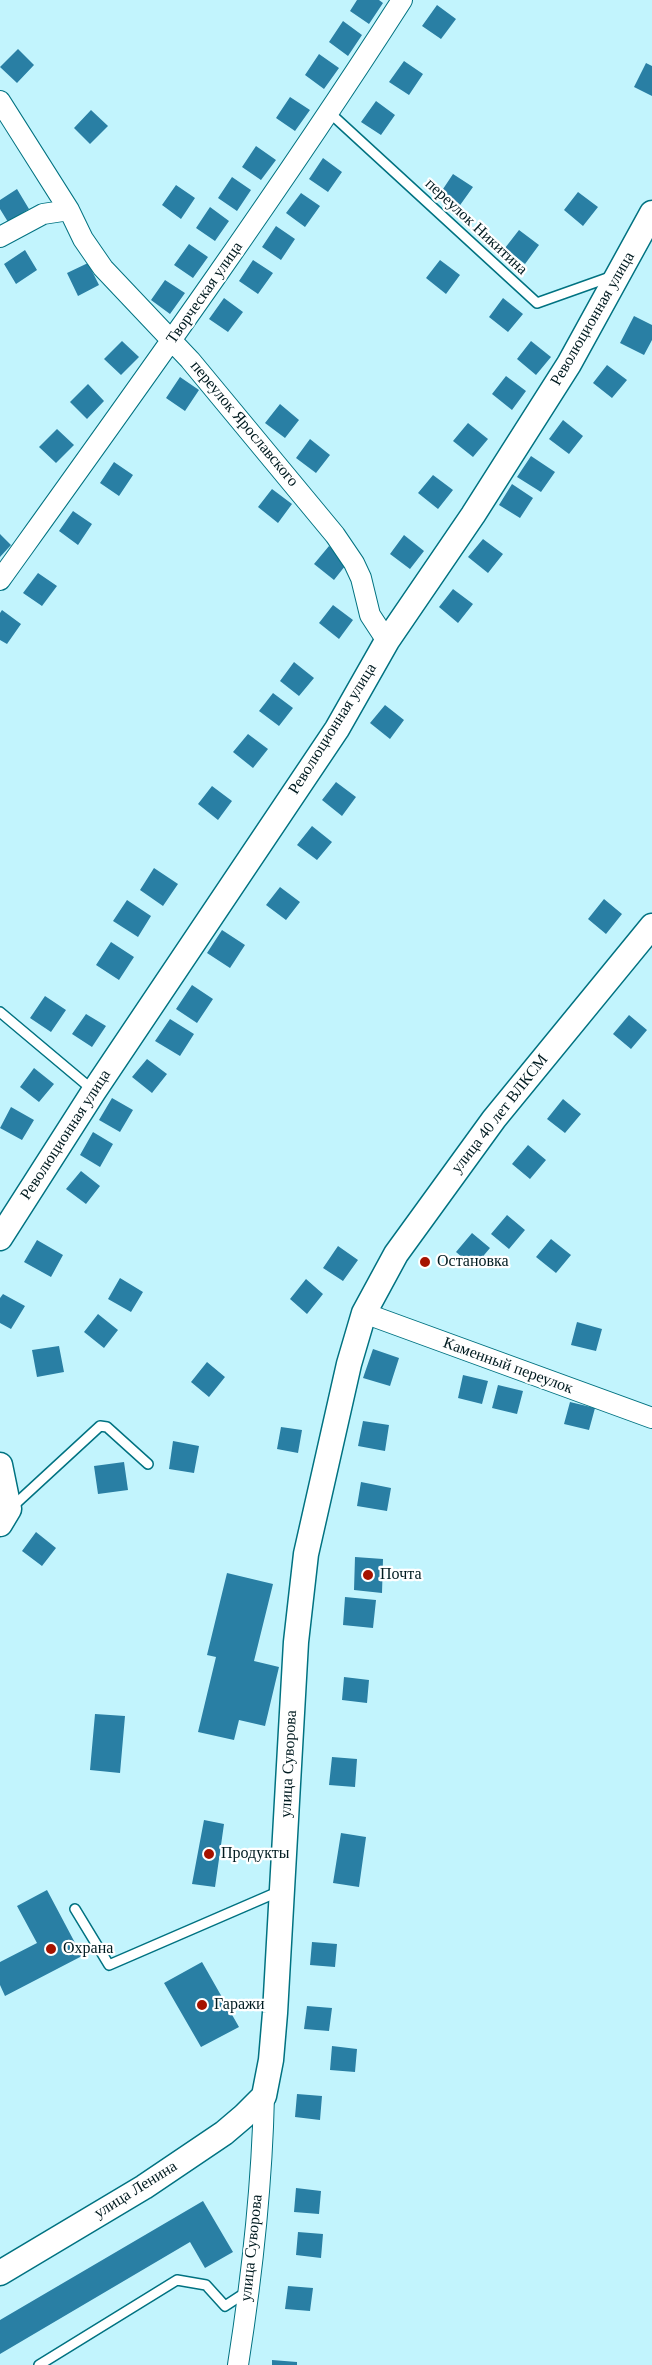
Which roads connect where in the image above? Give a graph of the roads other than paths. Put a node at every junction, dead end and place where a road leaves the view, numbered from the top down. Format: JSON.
{"nodes":[{"id":1,"x":402,"y":0,"type":"edge"},
{"id":2,"x":0,"y":101,"type":"edge"},
{"id":3,"x":330,"y":113,"type":"junction"},
{"id":4,"x":69,"y":210,"type":"junction"},
{"id":5,"x":652,"y":213,"type":"edge"},
{"id":6,"x":0,"y":237,"type":"edge"},
{"id":7,"x":621,"y":273,"type":"junction"},
{"id":8,"x":171,"y":342,"type":"junction"},
{"id":9,"x":0,"y":580,"type":"edge"},
{"id":10,"x":387,"y":641,"type":"junction"},
{"id":11,"x":652,"y":926,"type":"edge"},
{"id":12,"x":0,"y":1012,"type":"edge"},
{"id":13,"x":94,"y":1090,"type":"junction"},
{"id":14,"x":0,"y":1238,"type":"edge"},
{"id":15,"x":364,"y":1312,"type":"junction"},
{"id":16,"x":652,"y":1419,"type":"edge"},
{"id":17,"x":148,"y":1464,"type":"dead end"},
{"id":18,"x":0,"y":1467,"type":"edge"},
{"id":19,"x":5,"y":1517,"type":"edge"},
{"id":20,"x":282,"y":1890,"type":"junction"},
{"id":21,"x":75,"y":1909,"type":"dead end"},
{"id":22,"x":264,"y":2096,"type":"junction"},
{"id":23,"x":0,"y":2274,"type":"edge"},
{"id":24,"x":249,"y":2290,"type":"junction"},
{"id":25,"x":39,"y":2365,"type":"edge"},
{"id":26,"x":238,"y":2365,"type":"edge"}],
"edges":[{"from":1,"to":3,"type":"street","name":"Творческая улица"},
{"from":2,"to":4,"type":"street","name":"переулок Ярославского"},
{"from":3,"to":7,"type":"lane","name":"переулок Никитина"},
{"from":3,"to":8,"type":"street","name":"Творческая улица"},
{"from":4,"to":6,"type":"street"},
{"from":4,"to":8,"type":"street","name":"переулок Ярославского"},
{"from":5,"to":7,"type":"street","name":"Революционная улица"},
{"from":7,"to":10,"type":"street","name":"Революционная улица"},
{"from":8,"to":9,"type":"street","name":"Творческая улица"},
{"from":8,"to":10,"type":"street","name":"переулок Ярославского"},
{"from":10,"to":13,"type":"street","name":"Революционная улица"},
{"from":11,"to":15,"type":"street","name":"улица 40 лет ВЛКСМ"},
{"from":12,"to":13,"type":"lane"},
{"from":13,"to":14,"type":"street","name":"Революционная улица"},
{"from":15,"to":16,"type":"street","name":"Каменный переулок"},
{"from":15,"to":20,"type":"street","name":"улица Суворова"},
{"from":17,"to":19,"type":"lane"},
{"from":18,"to":19,"type":"street"},
{"from":20,"to":21,"type":"lane"},
{"from":20,"to":22,"type":"street","name":"улица Суворова"},
{"from":22,"to":23,"type":"street","name":"улица Ленина"},
{"from":22,"to":24,"type":"street","name":"улица Суворова"},
{"from":24,"to":25,"type":"lane"},
{"from":24,"to":26,"type":"street","name":"улица Суворова"}]}
